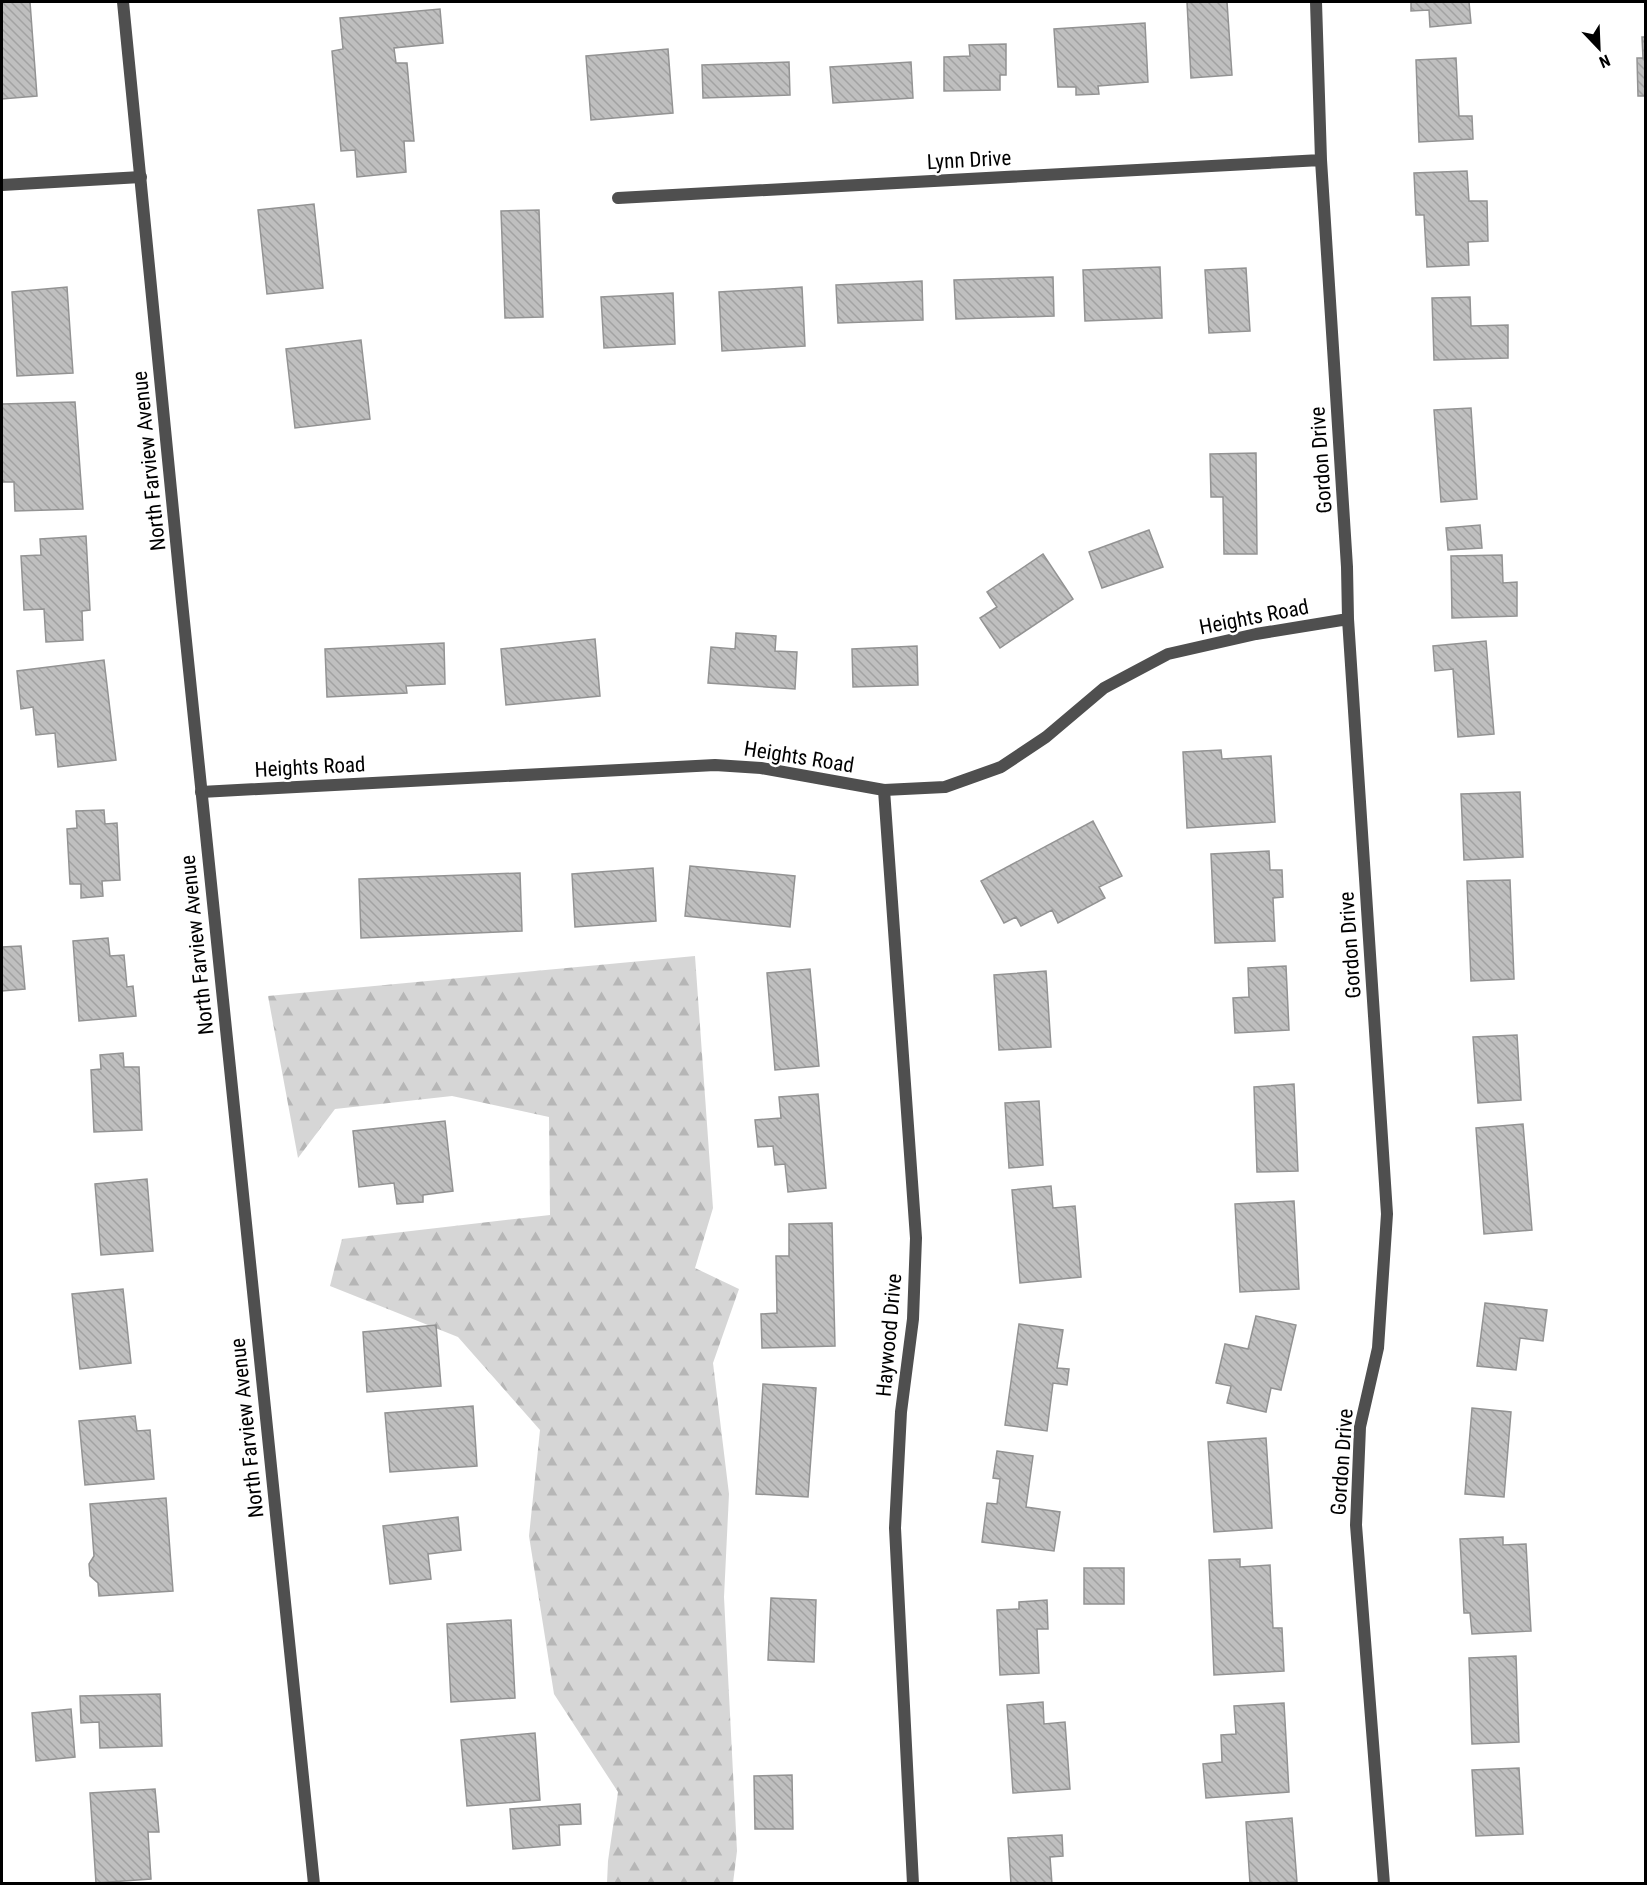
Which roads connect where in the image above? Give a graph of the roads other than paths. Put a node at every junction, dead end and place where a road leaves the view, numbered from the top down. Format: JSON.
{"nodes":[{"id":1,"x":123,"y":2,"type":"edge"},
{"id":2,"x":1316,"y":2,"type":"edge"},
{"id":3,"x":1321,"y":160,"type":"junction"},
{"id":4,"x":141,"y":177,"type":"junction"},
{"id":5,"x":2,"y":185,"type":"edge"},
{"id":6,"x":618,"y":198,"type":"dead end"},
{"id":7,"x":1348,"y":619,"type":"junction"},
{"id":8,"x":884,"y":790,"type":"junction"},
{"id":9,"x":201,"y":792,"type":"junction"},
{"id":10,"x":314,"y":1884,"type":"edge"},
{"id":11,"x":913,"y":1884,"type":"edge"},
{"id":12,"x":1384,"y":1884,"type":"edge"}],
"edges":[{"from":1,"to":4,"type":"street","name":"North Farview Avenue"},
{"from":2,"to":3,"type":"street","name":"Gordon Drive"},
{"from":3,"to":6,"type":"street","name":"Lynn Drive"},
{"from":3,"to":7,"type":"street","name":"Gordon Drive"},
{"from":4,"to":5,"type":"street"},
{"from":4,"to":9,"type":"street","name":"North Farview Avenue"},
{"from":7,"to":8,"type":"street","name":"Heights Road"},
{"from":7,"to":12,"type":"street","name":"Gordon Drive"},
{"from":8,"to":9,"type":"street","name":"Heights Road"},
{"from":8,"to":11,"type":"street","name":"Haywood Drive"},
{"from":9,"to":10,"type":"street","name":"North Farview Avenue"}]}
